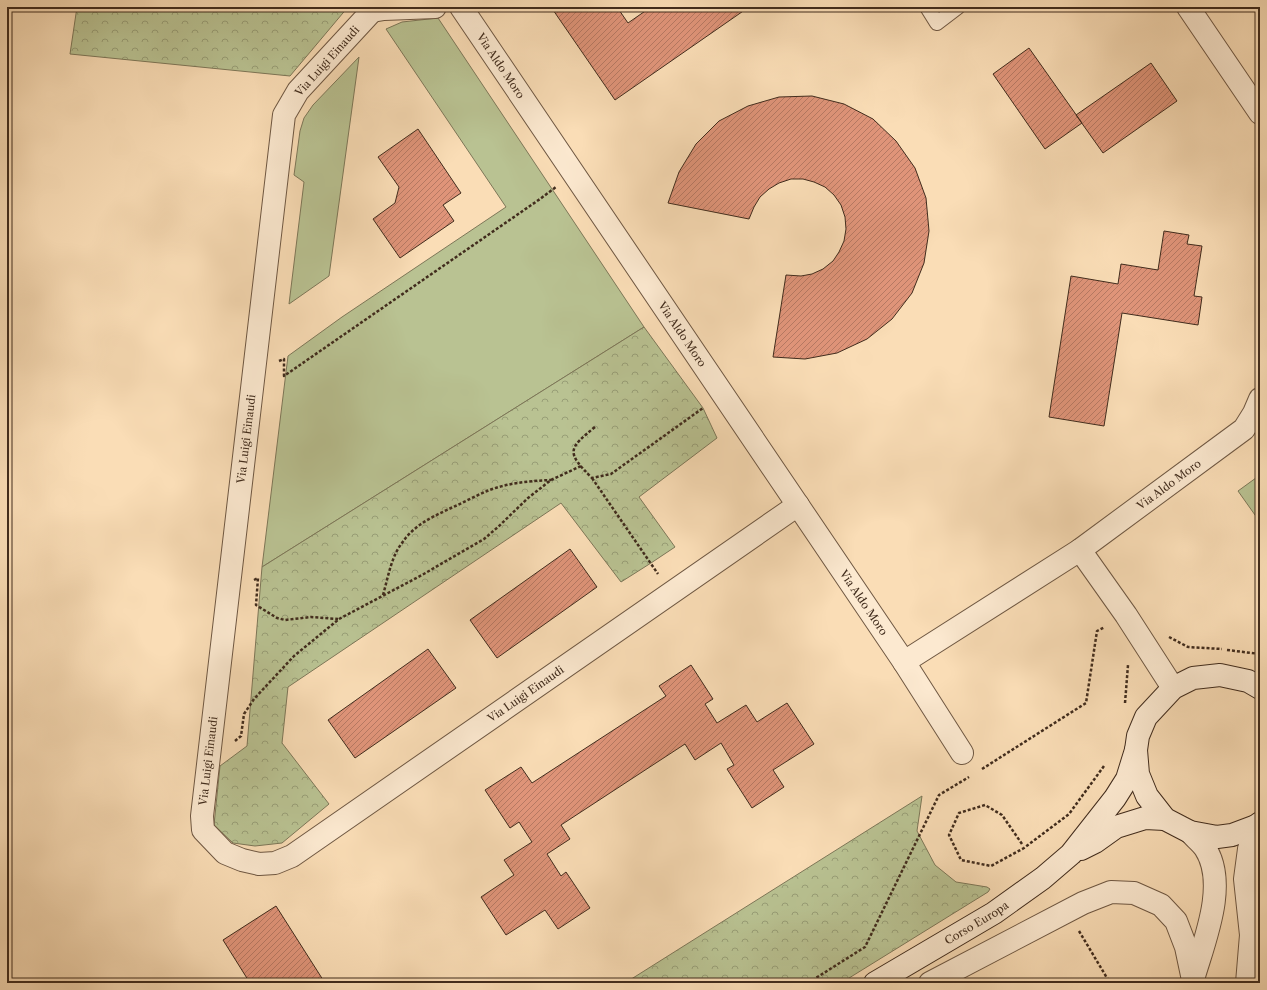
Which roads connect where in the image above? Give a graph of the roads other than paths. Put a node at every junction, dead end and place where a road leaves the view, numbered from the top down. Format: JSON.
{"nodes":[{"id":1,"x":435,"y":7,"type":"edge"},
{"id":2,"x":461,"y":7,"type":"edge"},
{"id":3,"x":927,"y":7,"type":"edge"},
{"id":4,"x":958,"y":7,"type":"edge"},
{"id":5,"x":1188,"y":7,"type":"edge"},
{"id":6,"x":374,"y":9,"type":"edge"},
{"id":7,"x":1235,"y":76,"type":"junction"},
{"id":8,"x":1260,"y":81,"type":"edge"},
{"id":9,"x":1260,"y":113,"type":"edge"},
{"id":10,"x":1260,"y":399,"type":"edge"},
{"id":11,"x":798,"y":505,"type":"junction"},
{"id":12,"x":1080,"y":550,"type":"junction"},
{"id":13,"x":904,"y":662,"type":"junction"},
{"id":14,"x":1256,"y":683,"type":"edge"},
{"id":15,"x":1173,"y":688,"type":"junction"},
{"id":16,"x":1136,"y":750,"type":"junction"},
{"id":17,"x":962,"y":753,"type":"dead end"},
{"id":18,"x":1165,"y":819,"type":"junction"},
{"id":19,"x":1258,"y":825,"type":"edge"},
{"id":20,"x":1190,"y":832,"type":"junction"},
{"id":21,"x":1071,"y":854,"type":"junction"},
{"id":22,"x":1193,"y":982,"type":"edge"},
{"id":23,"x":875,"y":983,"type":"edge"},
{"id":24,"x":930,"y":983,"type":"edge"},
{"id":25,"x":1247,"y":983,"type":"edge"}],
"edges":[{"from":1,"to":6,"type":"street","name":"Via Luigi Einaudi"},
{"from":2,"to":11,"type":"street","name":"Via Aldo Moro"},
{"from":3,"to":4,"type":"lane"},
{"from":5,"to":7,"type":"street"},
{"from":6,"to":11,"type":"street","name":"Via Luigi Einaudi"},
{"from":7,"to":8,"type":"street"},
{"from":7,"to":9,"type":"street"},
{"from":10,"to":12,"type":"street","name":"Via Aldo Moro"},
{"from":11,"to":13,"type":"street","name":"Via Aldo Moro"},
{"from":12,"to":13,"type":"street","name":"Via Aldo Moro"},
{"from":12,"to":15,"type":"street"},
{"from":13,"to":17,"type":"street","name":"Via Aldo Moro"},
{"from":14,"to":15,"type":"street"},
{"from":15,"to":16,"type":"street"},
{"from":16,"to":18,"type":"street"},
{"from":16,"to":21,"type":"street","name":"Corso Europa"},
{"from":18,"to":20,"type":"street"},
{"from":18,"to":21,"type":"street","name":"Corso Europa"},
{"from":19,"to":20,"type":"street"},
{"from":19,"to":25,"type":"street"},
{"from":20,"to":22,"type":"street"},
{"from":21,"to":23,"type":"street","name":"Corso Europa"},
{"from":22,"to":24,"type":"street"}]}
